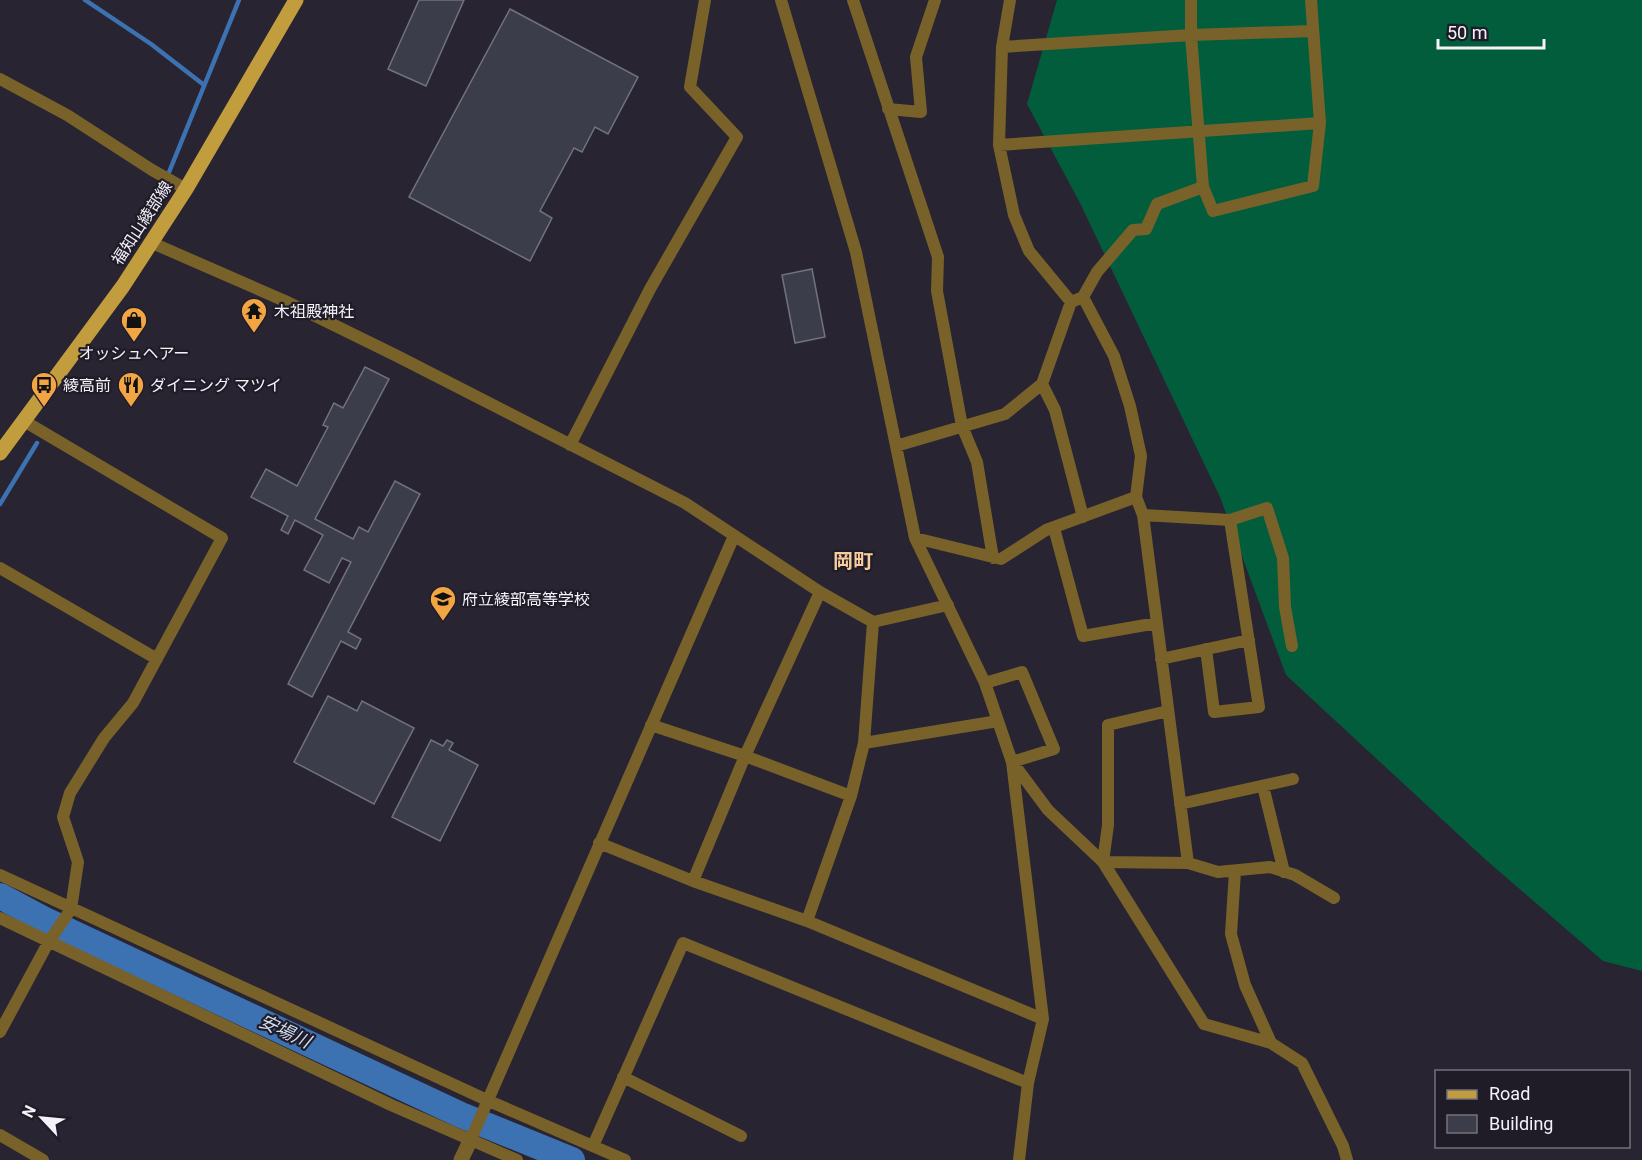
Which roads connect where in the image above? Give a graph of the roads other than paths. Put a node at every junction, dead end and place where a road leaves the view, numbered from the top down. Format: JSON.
{"nodes":[{"id":1,"x":296,"y":0,"type":"edge"},
{"id":2,"x":705,"y":0,"type":"edge"},
{"id":3,"x":781,"y":0,"type":"edge"},
{"id":4,"x":853,"y":0,"type":"edge"},
{"id":5,"x":935,"y":0,"type":"edge"},
{"id":6,"x":1010,"y":0,"type":"edge"},
{"id":7,"x":1191,"y":0,"type":"edge"},
{"id":8,"x":1311,"y":0,"type":"edge"},
{"id":9,"x":1312,"y":31,"type":"junction"},
{"id":10,"x":1191,"y":35,"type":"junction"},
{"id":11,"x":1002,"y":47,"type":"junction"},
{"id":12,"x":0,"y":79,"type":"edge"},
{"id":13,"x":888,"y":109,"type":"junction"},
{"id":14,"x":1320,"y":123,"type":"junction"},
{"id":15,"x":1200,"y":132,"type":"junction"},
{"id":16,"x":999,"y":145,"type":"junction"},
{"id":17,"x":1203,"y":187,"type":"junction"},
{"id":18,"x":186,"y":189,"type":"junction"},
{"id":19,"x":150,"y":242,"type":"junction"},
{"id":20,"x":1077,"y":300,"type":"junction"},
{"id":21,"x":1042,"y":384,"type":"junction"},
{"id":22,"x":24,"y":421,"type":"junction"},
{"id":23,"x":962,"y":426,"type":"junction"},
{"id":24,"x":570,"y":445,"type":"junction"},
{"id":25,"x":896,"y":446,"type":"junction"},
{"id":26,"x":0,"y":453,"type":"edge"},
{"id":27,"x":1136,"y":497,"type":"junction"},
{"id":28,"x":1143,"y":516,"type":"junction"},
{"id":29,"x":1083,"y":517,"type":"junction"},
{"id":30,"x":1230,"y":520,"type":"junction"},
{"id":31,"x":1053,"y":528,"type":"junction"},
{"id":32,"x":734,"y":536,"type":"junction"},
{"id":33,"x":915,"y":538,"type":"junction"},
{"id":34,"x":993,"y":558,"type":"junction"},
{"id":35,"x":0,"y":568,"type":"edge"},
{"id":36,"x":820,"y":592,"type":"junction"},
{"id":37,"x":948,"y":605,"type":"junction"},
{"id":38,"x":873,"y":622,"type":"junction"},
{"id":39,"x":1156,"y":623,"type":"junction"},
{"id":40,"x":1249,"y":640,"type":"junction"},
{"id":41,"x":1292,"y":646,"type":"dead end"},
{"id":42,"x":1206,"y":649,"type":"junction"},
{"id":43,"x":157,"y":659,"type":"junction"},
{"id":44,"x":1161,"y":659,"type":"junction"},
{"id":45,"x":985,"y":683,"type":"junction"},
{"id":46,"x":1168,"y":711,"type":"junction"},
{"id":47,"x":998,"y":721,"type":"junction"},
{"id":48,"x":651,"y":725,"type":"junction"},
{"id":49,"x":864,"y":743,"type":"junction"},
{"id":50,"x":745,"y":756,"type":"junction"},
{"id":51,"x":1012,"y":762,"type":"junction"},
{"id":52,"x":1293,"y":779,"type":"dead end"},
{"id":53,"x":1263,"y":786,"type":"junction"},
{"id":54,"x":850,"y":796,"type":"junction"},
{"id":55,"x":1180,"y":804,"type":"junction"},
{"id":56,"x":599,"y":843,"type":"junction"},
{"id":57,"x":1103,"y":862,"type":"junction"},
{"id":58,"x":1188,"y":863,"type":"junction"},
{"id":59,"x":1235,"y":871,"type":"junction"},
{"id":60,"x":1284,"y":872,"type":"junction"},
{"id":61,"x":0,"y":875,"type":"edge"},
{"id":62,"x":693,"y":881,"type":"junction"},
{"id":63,"x":1334,"y":898,"type":"dead end"},
{"id":64,"x":71,"y":909,"type":"junction"},
{"id":65,"x":0,"y":918,"type":"edge"},
{"id":66,"x":807,"y":921,"type":"junction"},
{"id":67,"x":48,"y":943,"type":"junction"},
{"id":68,"x":1043,"y":1019,"type":"junction"},
{"id":69,"x":0,"y":1032,"type":"edge"},
{"id":70,"x":1271,"y":1042,"type":"junction"},
{"id":71,"x":623,"y":1077,"type":"junction"},
{"id":72,"x":1028,"y":1083,"type":"junction"},
{"id":73,"x":487,"y":1104,"type":"junction"},
{"id":74,"x":0,"y":1135,"type":"edge"},
{"id":75,"x":741,"y":1136,"type":"dead end"},
{"id":76,"x":471,"y":1139,"type":"junction"},
{"id":77,"x":593,"y":1146,"type":"junction"},
{"id":78,"x":43,"y":1160,"type":"edge"},
{"id":79,"x":461,"y":1160,"type":"edge"},
{"id":80,"x":518,"y":1160,"type":"edge"},
{"id":81,"x":625,"y":1160,"type":"edge"},
{"id":82,"x":1019,"y":1160,"type":"edge"},
{"id":83,"x":1347,"y":1160,"type":"edge"}],
"edges":[{"from":1,"to":18,"type":"main road","name":"福知山綾部線"},
{"from":2,"to":24,"type":"street"},
{"from":3,"to":25,"type":"street"},
{"from":4,"to":13,"type":"street"},
{"from":5,"to":13,"type":"street"},
{"from":6,"to":11,"type":"street"},
{"from":7,"to":10,"type":"street"},
{"from":8,"to":9,"type":"street"},
{"from":9,"to":10,"type":"street"},
{"from":9,"to":14,"type":"street"},
{"from":10,"to":11,"type":"street"},
{"from":10,"to":15,"type":"street"},
{"from":11,"to":16,"type":"street"},
{"from":12,"to":18,"type":"street"},
{"from":13,"to":23,"type":"street"},
{"from":14,"to":15,"type":"street"},
{"from":14,"to":17,"type":"street"},
{"from":15,"to":16,"type":"street"},
{"from":15,"to":17,"type":"street"},
{"from":16,"to":20,"type":"street"},
{"from":17,"to":20,"type":"street"},
{"from":18,"to":19,"type":"main road","name":"福知山綾部線"},
{"from":19,"to":22,"type":"main road","name":"福知山綾部線"},
{"from":19,"to":24,"type":"street"},
{"from":20,"to":21,"type":"street"},
{"from":20,"to":27,"type":"street"},
{"from":21,"to":23,"type":"street"},
{"from":21,"to":29,"type":"street"},
{"from":22,"to":26,"type":"main road","name":"福知山綾部線"},
{"from":22,"to":43,"type":"street"},
{"from":23,"to":25,"type":"street"},
{"from":23,"to":34,"type":"street"},
{"from":24,"to":32,"type":"street"},
{"from":25,"to":33,"type":"street"},
{"from":27,"to":28,"type":"street"},
{"from":27,"to":29,"type":"street"},
{"from":28,"to":30,"type":"street"},
{"from":28,"to":39,"type":"street"},
{"from":29,"to":31,"type":"street"},
{"from":30,"to":40,"type":"street"},
{"from":30,"to":41,"type":"street"},
{"from":31,"to":34,"type":"street"},
{"from":31,"to":39,"type":"street"},
{"from":32,"to":36,"type":"street"},
{"from":32,"to":48,"type":"street"},
{"from":33,"to":34,"type":"street"},
{"from":33,"to":37,"type":"street"},
{"from":35,"to":43,"type":"street"},
{"from":36,"to":38,"type":"street"},
{"from":36,"to":50,"type":"street"},
{"from":37,"to":38,"type":"street"},
{"from":37,"to":45,"type":"street"},
{"from":38,"to":49,"type":"street"},
{"from":39,"to":44,"type":"street"},
{"from":40,"to":42,"type":"street"},
{"from":40,"to":42,"type":"street"},
{"from":42,"to":44,"type":"street"},
{"from":43,"to":64,"type":"street"},
{"from":44,"to":46,"type":"street"},
{"from":45,"to":47,"type":"street"},
{"from":45,"to":51,"type":"street"},
{"from":46,"to":55,"type":"street"},
{"from":46,"to":57,"type":"street"},
{"from":47,"to":49,"type":"street"},
{"from":47,"to":51,"type":"street"},
{"from":48,"to":50,"type":"street"},
{"from":48,"to":56,"type":"street"},
{"from":49,"to":54,"type":"street"},
{"from":50,"to":54,"type":"street"},
{"from":50,"to":62,"type":"street"},
{"from":51,"to":57,"type":"street"},
{"from":51,"to":68,"type":"street"},
{"from":52,"to":53,"type":"street"},
{"from":53,"to":55,"type":"street"},
{"from":53,"to":60,"type":"street"},
{"from":54,"to":66,"type":"street"},
{"from":55,"to":58,"type":"street"},
{"from":56,"to":62,"type":"street"},
{"from":56,"to":73,"type":"street"},
{"from":57,"to":58,"type":"street"},
{"from":57,"to":70,"type":"street"},
{"from":58,"to":59,"type":"street"},
{"from":59,"to":60,"type":"street"},
{"from":59,"to":70,"type":"street"},
{"from":60,"to":63,"type":"street"},
{"from":61,"to":64,"type":"street"},
{"from":62,"to":66,"type":"street"},
{"from":64,"to":67,"type":"street"},
{"from":64,"to":73,"type":"street"},
{"from":65,"to":67,"type":"street"},
{"from":66,"to":68,"type":"street"},
{"from":67,"to":69,"type":"street"},
{"from":67,"to":76,"type":"street"},
{"from":68,"to":72,"type":"street"},
{"from":70,"to":83,"type":"street"},
{"from":71,"to":72,"type":"street"},
{"from":71,"to":75,"type":"street"},
{"from":71,"to":77,"type":"street"},
{"from":72,"to":82,"type":"street"},
{"from":73,"to":76,"type":"street"},
{"from":73,"to":77,"type":"street"},
{"from":74,"to":78,"type":"street"},
{"from":76,"to":79,"type":"street"},
{"from":76,"to":80,"type":"street"},
{"from":77,"to":81,"type":"street"}]}
